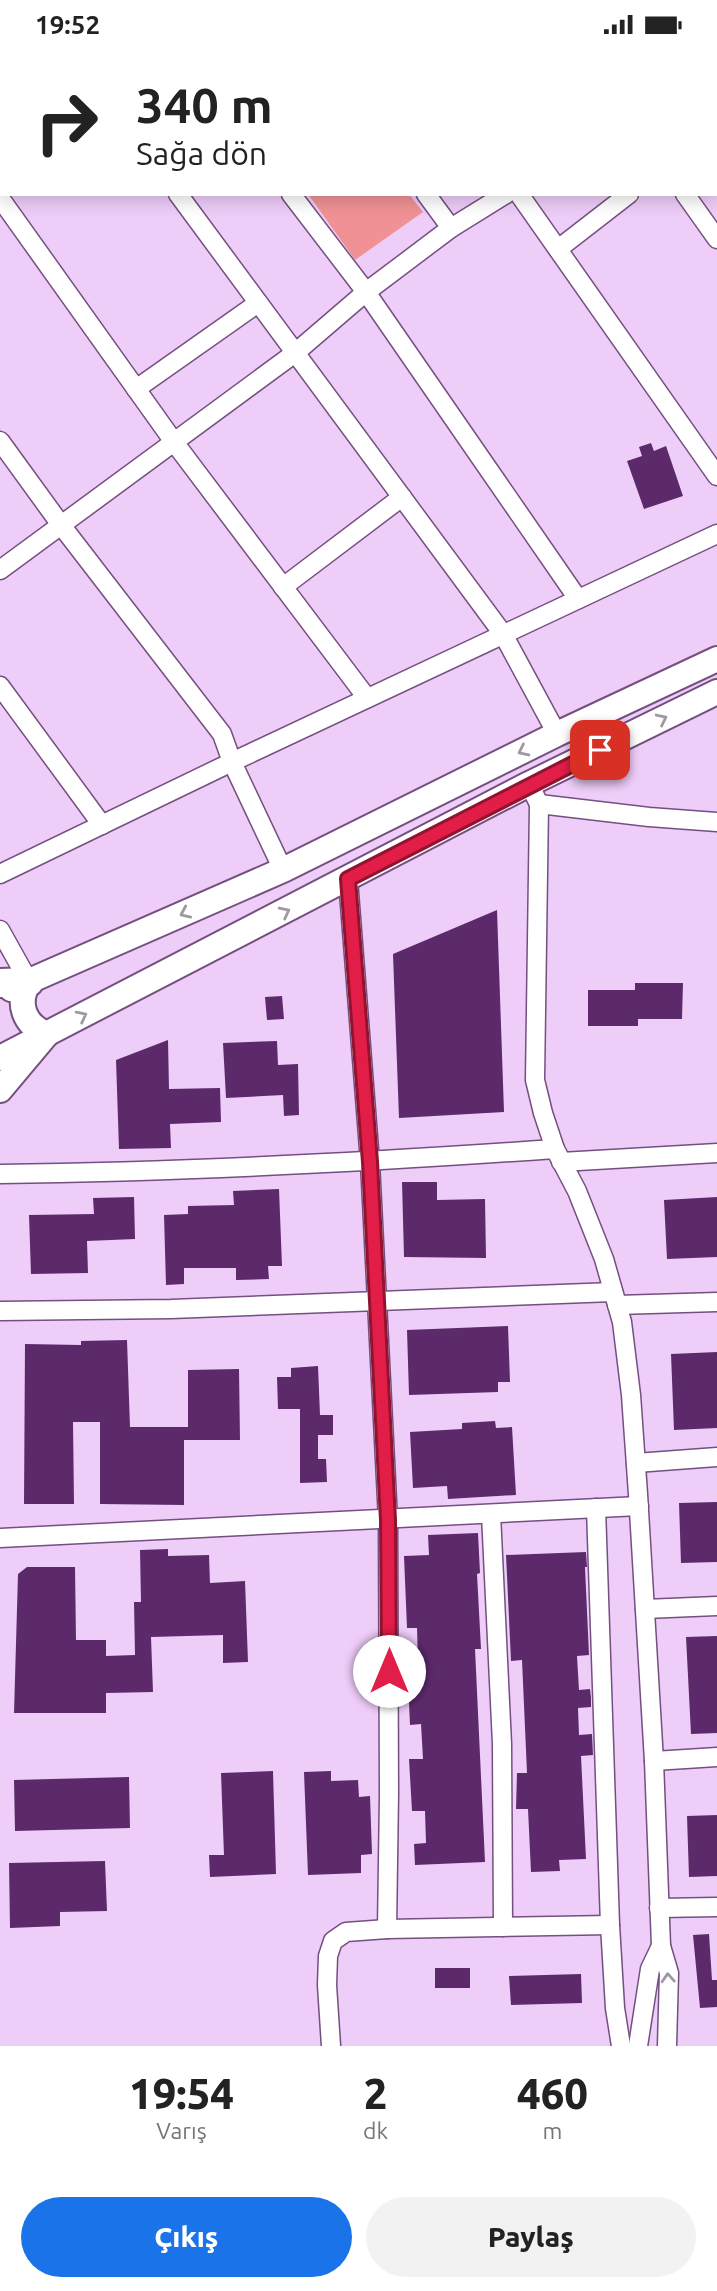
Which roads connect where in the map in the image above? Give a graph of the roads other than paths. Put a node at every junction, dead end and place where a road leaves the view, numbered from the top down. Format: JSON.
{"nodes":[{"id":1,"x":179,"y":196,"type":"edge"},
{"id":2,"x":292,"y":196,"type":"edge"},
{"id":3,"x":428,"y":196,"type":"edge"},
{"id":4,"x":503,"y":196,"type":"edge"},
{"id":5,"x":520,"y":196,"type":"edge"},
{"id":6,"x":626,"y":196,"type":"edge"},
{"id":7,"x":686,"y":196,"type":"edge"},
{"id":8,"x":0,"y":197,"type":"edge"},
{"id":9,"x":452,"y":228,"type":"junction"},
{"id":10,"x":717,"y":239,"type":"edge"},
{"id":11,"x":558,"y":249,"type":"junction"},
{"id":12,"x":366,"y":292,"type":"junction"},
{"id":13,"x":258,"y":303,"type":"junction"},
{"id":14,"x":295,"y":353,"type":"junction"},
{"id":15,"x":136,"y":389,"type":"junction"},
{"id":16,"x":0,"y":441,"type":"edge"},
{"id":17,"x":174,"y":442,"type":"junction"},
{"id":18,"x":717,"y":476,"type":"edge"},
{"id":19,"x":401,"y":497,"type":"junction"},
{"id":20,"x":61,"y":525,"type":"junction"},
{"id":21,"x":717,"y":534,"type":"edge"},
{"id":22,"x":0,"y":570,"type":"edge"},
{"id":23,"x":283,"y":587,"type":"junction"},
{"id":24,"x":578,"y":599,"type":"junction"},
{"id":25,"x":503,"y":634,"type":"junction"},
{"id":26,"x":717,"y":659,"type":"edge"},
{"id":27,"x":0,"y":686,"type":"edge"},
{"id":28,"x":717,"y":692,"type":"edge"},
{"id":29,"x":367,"y":698,"type":"junction"},
{"id":30,"x":557,"y":734,"type":"junction"},
{"id":31,"x":232,"y":762,"type":"junction"},
{"id":32,"x":534,"y":794,"type":"junction"},
{"id":33,"x":717,"y":822,"type":"edge"},
{"id":34,"x":102,"y":825,"type":"junction"},
{"id":35,"x":283,"y":870,"type":"junction"},
{"id":36,"x":0,"y":874,"type":"edge"},
{"id":37,"x":348,"y":879,"type":"junction"},
{"id":38,"x":0,"y":930,"type":"edge"},
{"id":39,"x":29,"y":982,"type":"junction"},
{"id":40,"x":0,"y":983,"type":"edge"},
{"id":41,"x":0,"y":992,"type":"edge"},
{"id":42,"x":47,"y":1034,"type":"junction"},
{"id":43,"x":0,"y":1058,"type":"edge"},
{"id":44,"x":0,"y":1090,"type":"edge"},
{"id":45,"x":717,"y":1153,"type":"edge"},
{"id":46,"x":558,"y":1155,"type":"junction"},
{"id":47,"x":370,"y":1162,"type":"junction"},
{"id":48,"x":0,"y":1174,"type":"edge"},
{"id":49,"x":615,"y":1299,"type":"junction"},
{"id":50,"x":375,"y":1301,"type":"junction"},
{"id":51,"x":717,"y":1302,"type":"edge"},
{"id":52,"x":0,"y":1311,"type":"edge"},
{"id":53,"x":717,"y":1457,"type":"edge"},
{"id":54,"x":636,"y":1463,"type":"junction"},
{"id":55,"x":639,"y":1506,"type":"junction"},
{"id":56,"x":596,"y":1509,"type":"junction"},
{"id":57,"x":491,"y":1514,"type":"junction"},
{"id":58,"x":388,"y":1520,"type":"junction"},
{"id":59,"x":0,"y":1538,"type":"edge"},
{"id":60,"x":717,"y":1607,"type":"edge"},
{"id":61,"x":645,"y":1609,"type":"junction"},
{"id":62,"x":717,"y":1757,"type":"edge"},
{"id":63,"x":654,"y":1761,"type":"junction"},
{"id":64,"x":717,"y":1907,"type":"edge"},
{"id":65,"x":659,"y":1908,"type":"junction"},
{"id":66,"x":610,"y":1925,"type":"junction"},
{"id":67,"x":503,"y":1927,"type":"junction"},
{"id":68,"x":387,"y":1929,"type":"junction"},
{"id":69,"x":661,"y":1946,"type":"junction"},
{"id":70,"x":331,"y":2046,"type":"edge"},
{"id":71,"x":621,"y":2046,"type":"edge"},
{"id":72,"x":638,"y":2046,"type":"edge"},
{"id":73,"x":667,"y":2046,"type":"edge"}],
"edges":[{"from":1,"to":13,"type":"street"},
{"from":2,"to":12,"type":"street"},
{"from":3,"to":9,"type":"street"},
{"from":4,"to":9,"type":"street"},
{"from":5,"to":11,"type":"street"},
{"from":6,"to":11,"type":"street"},
{"from":7,"to":10,"type":"street"},
{"from":8,"to":15,"type":"street"},
{"from":9,"to":12,"type":"street"},
{"from":11,"to":18,"type":"street"},
{"from":12,"to":14,"type":"street"},
{"from":12,"to":24,"type":"street"},
{"from":13,"to":14,"type":"street"},
{"from":13,"to":15,"type":"street"},
{"from":14,"to":17,"type":"street"},
{"from":14,"to":19,"type":"street"},
{"from":15,"to":17,"type":"street"},
{"from":16,"to":20,"type":"street"},
{"from":17,"to":20,"type":"street"},
{"from":17,"to":23,"type":"street"},
{"from":19,"to":23,"type":"street"},
{"from":19,"to":25,"type":"street"},
{"from":20,"to":22,"type":"street"},
{"from":20,"to":31,"type":"street"},
{"from":21,"to":24,"type":"street"},
{"from":23,"to":29,"type":"street"},
{"from":24,"to":25,"type":"street"},
{"from":25,"to":29,"type":"street"},
{"from":25,"to":30,"type":"street"},
{"from":26,"to":30,"type":"main road"},
{"from":27,"to":34,"type":"street"},
{"from":32,"to":28,"type":"main road","one_way":true},
{"from":29,"to":31,"type":"street"},
{"from":30,"to":35,"type":"main road","one_way":true},
{"from":31,"to":34,"type":"street"},
{"from":31,"to":35,"type":"street"},
{"from":32,"to":33,"type":"street"},
{"from":32,"to":37,"type":"main road"},
{"from":32,"to":46,"type":"street"},
{"from":34,"to":36,"type":"street"},
{"from":35,"to":39,"type":"main road","one_way":true},
{"from":42,"to":37,"type":"main road","one_way":true},
{"from":37,"to":47,"type":"street"},
{"from":38,"to":39,"type":"street"},
{"from":39,"to":40,"type":"main road"},
{"from":39,"to":41,"type":"main road"},
{"from":39,"to":42,"type":"main road"},
{"from":42,"to":43,"type":"main road"},
{"from":42,"to":44,"type":"main road"},
{"from":45,"to":46,"type":"street"},
{"from":46,"to":47,"type":"street"},
{"from":46,"to":49,"type":"street"},
{"from":47,"to":48,"type":"street"},
{"from":47,"to":50,"type":"street"},
{"from":49,"to":50,"type":"street"},
{"from":49,"to":51,"type":"street"},
{"from":49,"to":54,"type":"street"},
{"from":50,"to":52,"type":"street"},
{"from":50,"to":58,"type":"street"},
{"from":53,"to":54,"type":"street"},
{"from":54,"to":55,"type":"street"},
{"from":55,"to":56,"type":"street"},
{"from":55,"to":61,"type":"street"},
{"from":56,"to":57,"type":"street"},
{"from":56,"to":66,"type":"street"},
{"from":57,"to":58,"type":"street"},
{"from":57,"to":67,"type":"street"},
{"from":58,"to":59,"type":"street"},
{"from":58,"to":68,"type":"street"},
{"from":60,"to":61,"type":"street"},
{"from":61,"to":63,"type":"street"},
{"from":62,"to":63,"type":"street"},
{"from":63,"to":65,"type":"street"},
{"from":64,"to":65,"type":"street"},
{"from":65,"to":69,"type":"street"},
{"from":66,"to":67,"type":"street"},
{"from":66,"to":71,"type":"street"},
{"from":67,"to":68,"type":"street"},
{"from":68,"to":70,"type":"street"},
{"from":69,"to":72,"type":"street"},
{"from":73,"to":69,"type":"street","one_way":true}]}
